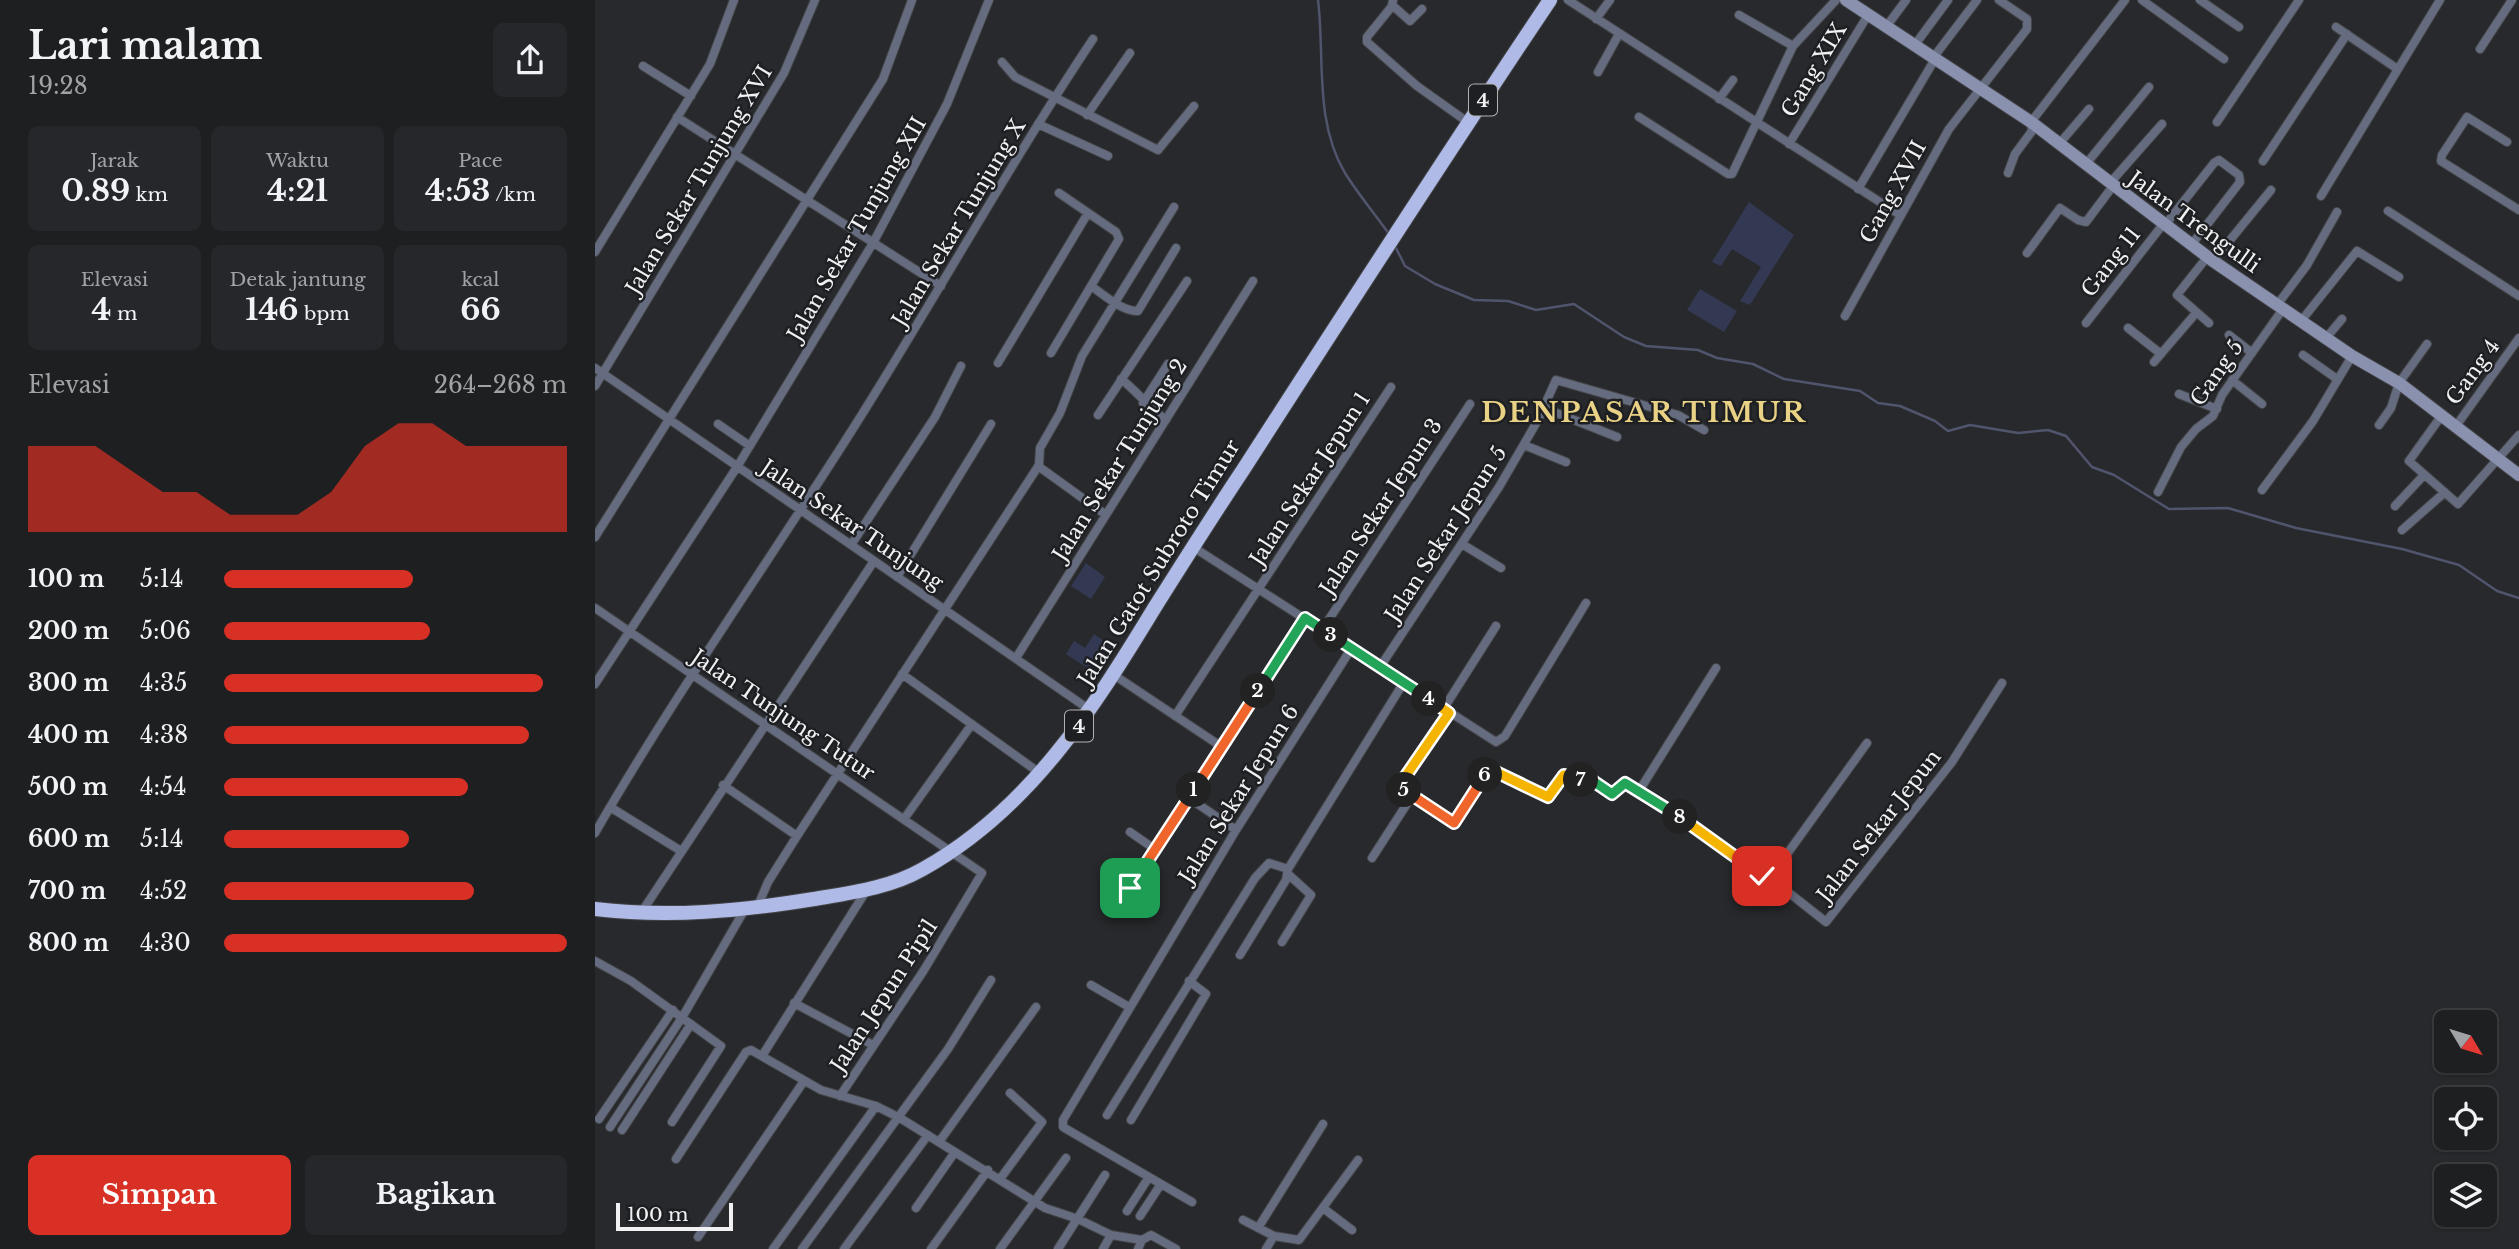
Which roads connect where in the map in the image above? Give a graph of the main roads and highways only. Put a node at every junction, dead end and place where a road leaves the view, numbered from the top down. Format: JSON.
{"nodes":[{"id":1,"x":1549,"y":0,"type":"edge"},
{"id":2,"x":1846,"y":0,"type":"edge"},
{"id":3,"x":2519,"y":475,"type":"edge"},
{"id":4,"x":595,"y":909,"type":"edge"}],
"edges":[{"from":1,"to":4,"type":"highway","name":"Jalan Gatot Subroto Timur","number":"4"},
{"from":2,"to":3,"type":"main road","name":"Jalan Trengulli"}]}
